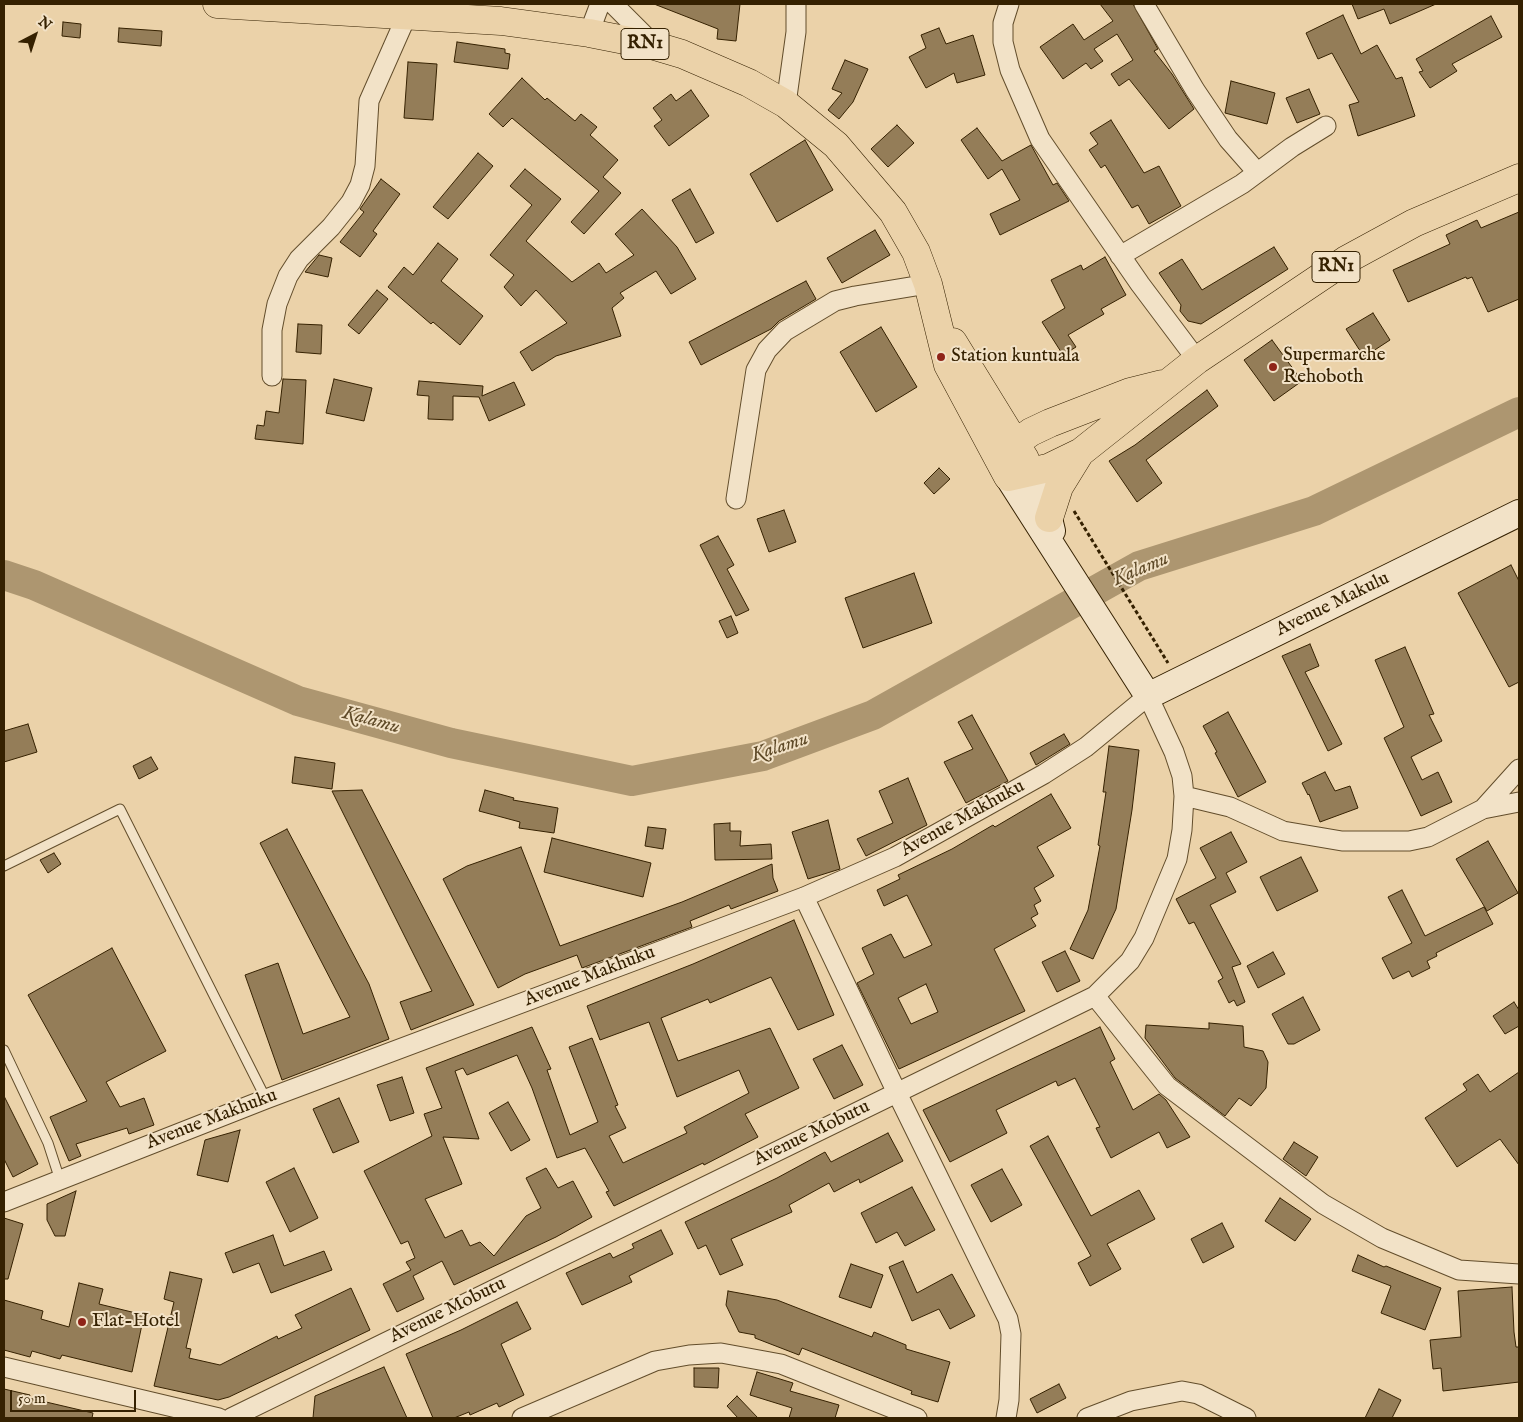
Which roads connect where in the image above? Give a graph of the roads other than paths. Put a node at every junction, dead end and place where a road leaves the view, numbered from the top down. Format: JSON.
{"nodes":[{"id":1,"x":217,"y":4,"type":"edge"},
{"id":2,"x":600,"y":4,"type":"edge"},
{"id":3,"x":613,"y":4,"type":"edge"},
{"id":4,"x":796,"y":4,"type":"edge"},
{"id":5,"x":1144,"y":4,"type":"edge"},
{"id":6,"x":1006,"y":5,"type":"edge"},
{"id":7,"x":407,"y":15,"type":"junction"},
{"id":8,"x":589,"y":33,"type":"junction"},
{"id":9,"x":655,"y":46,"type":"junction"},
{"id":10,"x":786,"y":104,"type":"junction"},
{"id":11,"x":1326,"y":126,"type":"dead end"},
{"id":12,"x":1257,"y":172,"type":"junction"},
{"id":13,"x":1519,"y":178,"type":"edge"},
{"id":14,"x":1120,"y":256,"type":"junction"},
{"id":15,"x":928,"y":284,"type":"junction"},
{"id":16,"x":940,"y":325,"type":"junction"},
{"id":17,"x":1197,"y":360,"type":"junction"},
{"id":18,"x":272,"y":376,"type":"dead end"},
{"id":19,"x":1168,"y":383,"type":"junction"},
{"id":20,"x":991,"y":404,"type":"junction"},
{"id":21,"x":1050,"y":423,"type":"junction"},
{"id":22,"x":1081,"y":452,"type":"junction"},
{"id":23,"x":1014,"y":462,"type":"junction"},
{"id":24,"x":736,"y":499,"type":"dead end"},
{"id":25,"x":1519,"y":513,"type":"edge"},
{"id":26,"x":1049,"y":518,"type":"junction"},
{"id":27,"x":1059,"y":555,"type":"junction"},
{"id":28,"x":1148,"y":696,"type":"junction"},
{"id":29,"x":1519,"y":769,"type":"edge"},
{"id":30,"x":1184,"y":796,"type":"junction"},
{"id":31,"x":1519,"y":802,"type":"edge"},
{"id":32,"x":1483,"y":809,"type":"junction"},
{"id":33,"x":4,"y":866,"type":"edge"},
{"id":34,"x":804,"y":897,"type":"junction"},
{"id":35,"x":1095,"y":996,"type":"junction"},
{"id":36,"x":4,"y":1050,"type":"edge"},
{"id":37,"x":897,"y":1093,"type":"junction"},
{"id":38,"x":266,"y":1099,"type":"junction"},
{"id":39,"x":60,"y":1180,"type":"junction"},
{"id":40,"x":4,"y":1202,"type":"edge"},
{"id":41,"x":1519,"y":1274,"type":"edge"},
{"id":42,"x":4,"y":1367,"type":"edge"},
{"id":43,"x":219,"y":1418,"type":"edge"},
{"id":44,"x":231,"y":1418,"type":"edge"},
{"id":45,"x":522,"y":1418,"type":"edge"},
{"id":46,"x":917,"y":1418,"type":"edge"},
{"id":47,"x":1006,"y":1418,"type":"edge"},
{"id":48,"x":1087,"y":1418,"type":"edge"},
{"id":49,"x":1246,"y":1418,"type":"edge"}],
"edges":[{"from":1,"to":7,"type":"highway","number":"RN1"},
{"from":2,"to":8,"type":"street"},
{"from":3,"to":9,"type":"street"},
{"from":4,"to":10,"type":"street"},
{"from":5,"to":12,"type":"street"},
{"from":6,"to":14,"type":"street"},
{"from":7,"to":8,"type":"highway","number":"RN1"},
{"from":7,"to":18,"type":"street"},
{"from":8,"to":9,"type":"highway","number":"RN1"},
{"from":9,"to":10,"type":"highway","number":"RN1"},
{"from":10,"to":15,"type":"highway","number":"RN1"},
{"from":11,"to":12,"type":"street"},
{"from":12,"to":14,"type":"street"},
{"from":13,"to":17,"type":"highway","number":"RN1"},
{"from":14,"to":17,"type":"street"},
{"from":15,"to":16,"type":"highway","number":"RN1"},
{"from":15,"to":24,"type":"street"},
{"from":16,"to":20,"type":"highway","number":"RN1"},
{"from":16,"to":23,"type":"highway","number":"RN1"},
{"from":17,"to":19,"type":"highway","number":"RN1"},
{"from":19,"to":21,"type":"highway","number":"RN1"},
{"from":19,"to":22,"type":"highway","number":"RN1"},
{"from":20,"to":21,"type":"highway"},
{"from":20,"to":23,"type":"highway","number":"RN1"},
{"from":21,"to":23,"type":"highway","number":"RN1"},
{"from":22,"to":23,"type":"highway","number":"RN1"},
{"from":22,"to":26,"type":"highway"},
{"from":23,"to":26,"type":"main road"},
{"from":23,"to":27,"type":"main road"},
{"from":25,"to":28,"type":"main road","name":"Avenue Makulu"},
{"from":26,"to":27,"type":"main road"},
{"from":27,"to":28,"type":"main road"},
{"from":28,"to":30,"type":"street","name":"Avenue Mobutu"},
{"from":28,"to":34,"type":"street","name":"Avenue Makhuku"},
{"from":29,"to":32,"type":"street"},
{"from":30,"to":32,"type":"street"},
{"from":30,"to":35,"type":"street","name":"Avenue Mobutu"},
{"from":31,"to":32,"type":"street"},
{"from":33,"to":38,"type":"lane"},
{"from":34,"to":37,"type":"street"},
{"from":34,"to":38,"type":"street","name":"Avenue Makhuku"},
{"from":35,"to":37,"type":"street","name":"Avenue Mobutu"},
{"from":35,"to":41,"type":"street"},
{"from":36,"to":39,"type":"lane"},
{"from":37,"to":44,"type":"street","name":"Avenue Mobutu"},
{"from":37,"to":47,"type":"street"},
{"from":38,"to":39,"type":"street","name":"Avenue Makhuku"},
{"from":39,"to":40,"type":"street","name":"Avenue Makhuku"},
{"from":42,"to":43,"type":"street"},
{"from":45,"to":46,"type":"street"},
{"from":48,"to":49,"type":"street"}]}
